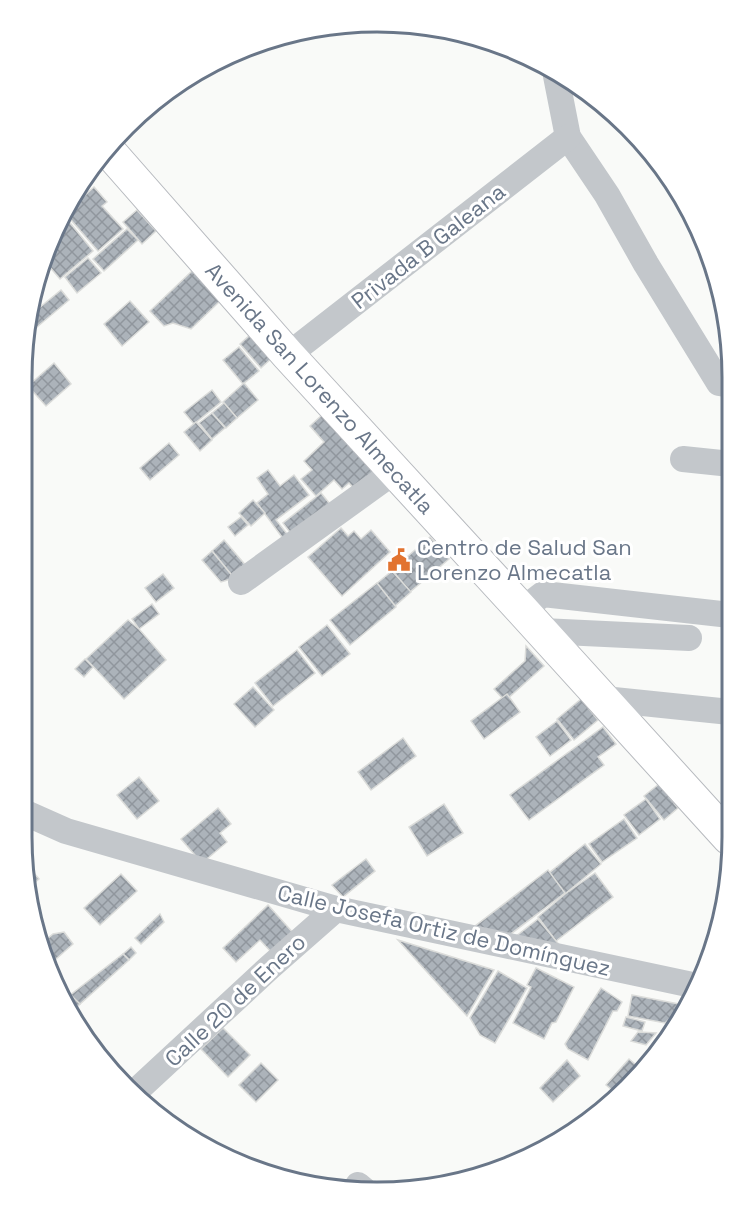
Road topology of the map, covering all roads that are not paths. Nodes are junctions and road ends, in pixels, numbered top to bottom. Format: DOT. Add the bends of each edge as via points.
graph roads {
  1 [pos="557,83"];
  2 [pos="568,137"];
  3 [pos="112,155"];
  4 [pos="288,355"];
  5 [pos="722,384"];
  6 [pos="683,459"];
  7 [pos="722,463"];
  8 [pos="395,471"];
  9 [pos="242,582"];
  10 [pos="722,614"];
  11 [pos="532,620"];
  12 [pos="689,638"];
  13 [pos="604,699"];
  14 [pos="722,711"];
  15 [pos="32,816"];
  16 [pos="722,830"];
  17 [pos="336,909"];
  18 [pos="688,984"];
  19 [pos="140,1087"];
  1 -- 2 [label="street"];
  2 -- 4 [label="street, Privada B Galeana"];
  2 -- 5 [label="street"];
  3 -- 4 [label="main road, Avenida San Lorenzo Almecatla"];
  4 -- 8 [label="main road, Avenida San Lorenzo Almecatla"];
  6 -- 7 [label="street"];
  8 -- 9 [label="street"];
  8 -- 11 [label="main road, Avenida San Lorenzo Almecatla"];
  10 -- 11 [label="street" via="543,594"];
  11 -- 12 [label="street"];
  11 -- 13 [label="main road, Avenida San Lorenzo Almecatla"];
  13 -- 14 [label="street"];
  13 -- 16 [label="main road, Avenida San Lorenzo Almecatla"];
  15 -- 17 [label="street, Calle Josefa Ortiz de Domínguez" via="66,831"];
  17 -- 18 [label="street, Calle Josefa Ortiz de Domínguez"];
  17 -- 19 [label="street, Calle 20 de Enero"];
}
